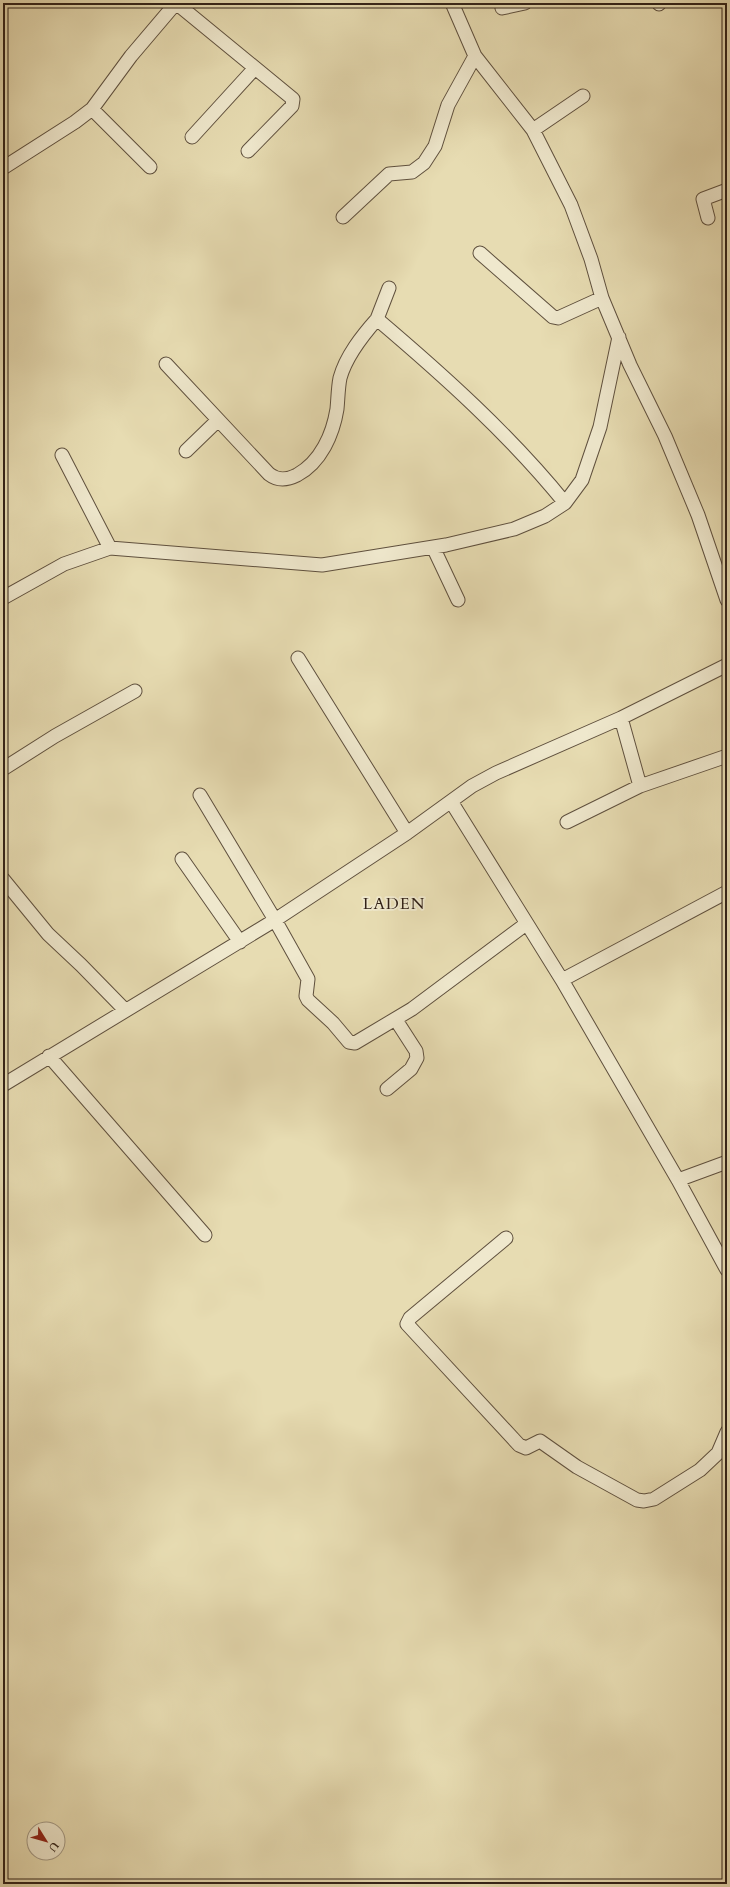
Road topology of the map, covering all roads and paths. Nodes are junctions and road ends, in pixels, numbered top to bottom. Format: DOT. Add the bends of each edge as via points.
graph roads {
  1 [pos="176,3"];
  2 [pos="452,3"];
  3 [pos="524,3"];
  4 [pos="502,8"];
  5 [pos="475,56"];
  6 [pos="255,68"];
  7 [pos="582,96"];
  8 [pos="92,109"];
  9 [pos="533,130"];
  10 [pos="192,137"];
  11 [pos="248,151"];
  12 [pos="150,167"];
  13 [pos="3,168"];
  14 [pos="727,190"];
  15 [pos="343,217"];
  16 [pos="708,218"];
  17 [pos="480,253"];
  18 [pos="389,288"];
  19 [pos="602,298"];
  20 [pos="377,319"];
  21 [pos="619,337"];
  22 [pos="166,364"];
  23 [pos="218,420"];
  24 [pos="186,451"];
  25 [pos="62,455"];
  26 [pos="565,503"];
  27 [pos="433,547"];
  28 [pos="110,548"];
  29 [pos="3,598"];
  30 [pos="458,600"];
  31 [pos="727,600"];
  32 [pos="298,658"];
  33 [pos="727,665"];
  34 [pos="135,691"];
  35 [pos="621,718"];
  36 [pos="727,756"];
  37 [pos="3,769"];
  38 [pos="640,786"];
  39 [pos="200,795"];
  40 [pos="452,802"];
  41 [pos="567,822"];
  42 [pos="407,833"];
  43 [pos="182,858"];
  44 [pos="3,879"];
  45 [pos="727,892"];
  46 [pos="275,920"];
  47 [pos="526,924"];
  48 [pos="240,942"];
  49 [pos="562,980"];
  50 [pos="125,1010"];
  51 [pos="396,1020"];
  52 [pos="49,1056"];
  53 [pos="3,1085"];
  54 [pos="387,1089"];
  55 [pos="727,1162"];
  56 [pos="678,1180"];
  57 [pos="205,1235"];
  58 [pos="506,1238"];
  59 [pos="727,1270"];
  60 [pos="727,1432"];
  1 -- 6 [label="street"];
  1 -- 8 [label="street" via="131,56"];
  2 -- 5 [label="street"];
  3 -- 4 [label="street"];
  5 -- 9 [label="street"];
  5 -- 15 [label="street" via="448,105 435,146 424,163 412,172 388,174"];
  6 -- 10 [label="street"];
  6 -- 11 [label="street" via="291,95 293,102"];
  7 -- 9 [label="street"];
  8 -- 12 [label="street"];
  8 -- 13 [label="street"];
  9 -- 19 [label="street" via="571,204 591,258"];
  14 -- 16 [label="street" via="703,199"];
  17 -- 19 [label="street" via="553,317 558,318"];
  18 -- 20 [label="street"];
  19 -- 21 [label="street"];
  20 -- 23 [label="street" via="349,356 340,379 329,438 322,451 302,472 290,479 276,478"];
  20 -- 26 [label="street" via="490,422 542,474"];
  21 -- 26 [label="street" via="600,427 591,455 582,480"];
  21 -- 31 [label="street" via="698,515"];
  22 -- 23 [label="street"];
  23 -- 24 [label="street"];
  25 -- 28 [label="street"];
  26 -- 27 [label="street" via="545,516 514,529"];
  27 -- 28 [label="street" via="322,565"];
  27 -- 30 [label="street"];
  28 -- 29 [label="street" via="64,564"];
  32 -- 42 [label="street"];
  33 -- 35 [label="street"];
  34 -- 37 [label="street"];
  35 -- 38 [label="street"];
  35 -- 40 [label="street" via="496,773 472,786"];
  36 -- 38 [label="street"];
  38 -- 41 [label="street"];
  39 -- 46 [label="street"];
  40 -- 42 [label="street"];
  40 -- 47 [label="street"];
  42 -- 46 [label="street"];
  43 -- 48 [label="street"];
  44 -- 50 [label="street" via="48,934"];
  45 -- 49 [label="street"];
  46 -- 48 [label="street"];
  46 -- 51 [label="street" via="308,979 308,1000 333,1023 347,1041 355,1043"];
  47 -- 49 [label="street"];
  47 -- 51 [label="street"];
  48 -- 50 [label="street"];
  49 -- 56 [label="street"];
  50 -- 52 [label="street"];
  51 -- 54 [label="street" via="416,1051 417,1058 411,1069"];
  52 -- 53 [label="street"];
  52 -- 57 [label="street"];
  55 -- 56 [label="street"];
  56 -- 59 [label="street"];
  58 -- 60 [label="street" via="410,1318 407,1324 519,1445 526,1448 540,1441 577,1467 637,1500 644,1501 654,1499 700,1470 718,1453"];
}
